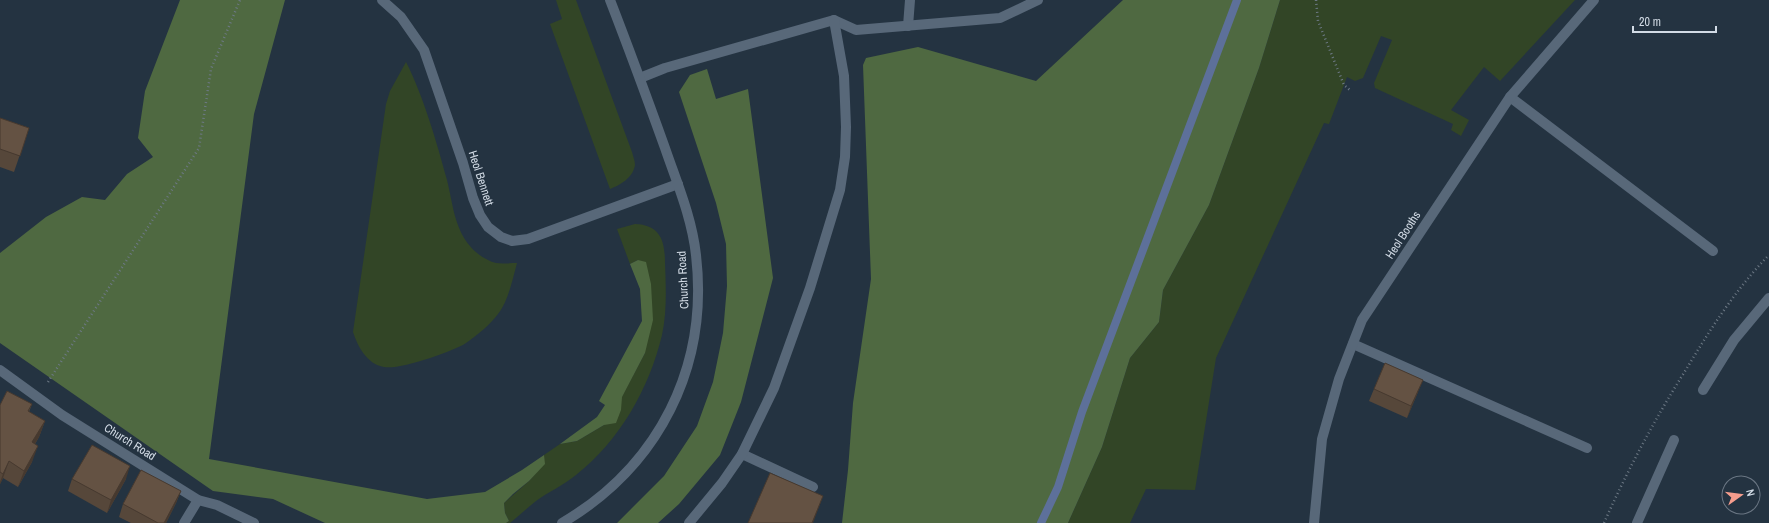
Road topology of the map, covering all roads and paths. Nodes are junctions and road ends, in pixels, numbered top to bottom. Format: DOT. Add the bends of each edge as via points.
graph roads {
  1 [pos="240,0"];
  2 [pos="382,0"];
  3 [pos="610,0"];
  4 [pos="910,0"];
  5 [pos="1038,0"];
  6 [pos="1316,0"];
  7 [pos="1594,0"];
  8 [pos="834,20"];
  9 [pos="908,26"];
  10 [pos="640,78"];
  11 [pos="1351,91"];
  12 [pos="1510,97"];
  13 [pos="678,184"];
  14 [pos="1713,251"];
  15 [pos="1769,255"];
  16 [pos="1769,298"];
  17 [pos="1353,344"];
  18 [pos="0,370"];
  19 [pos="1703,390"];
  20 [pos="38,397"];
  21 [pos="1674,440"];
  22 [pos="1587,448"];
  23 [pos="742,454"];
  24 [pos="813,487"];
  25 [pos="198,500"];
  26 [pos="184,523"];
  27 [pos="254,523"];
  28 [pos="562,523"];
  29 [pos="689,523"];
  30 [pos="1314,523"];
  31 [pos="1604,523"];
  32 [pos="1637,523"];
  1 -- 20 [label="path" via="211,69 199,148"];
  2 -- 13 [label="street, Heol Bennett" via="401,17 424,50 480,215 488,227 501,237 512,241 528,239"];
  3 -- 10 [label="street, Church Road"];
  4 -- 9 [label="street"];
  5 -- 9 [label="street" via="1000,18"];
  6 -- 11 [label="path" via="1318,21 1344,85"];
  7 -- 12 [label="street, Heol Booths"];
  8 -- 9 [label="street" via="856,30"];
  8 -- 10 [label="street" via="672,66"];
  8 -- 23 [label="street" via="844,76 846,127 840,190 810,288 774,388"];
  10 -- 13 [label="street, Church Road"];
  12 -- 14 [label="street"];
  12 -- 17 [label="street, Heol Booths" via="1362,320"];
  13 -- 28 [label="street, Church Road" via="696,254 698,286 698,308 689,363 680,389 653,440 616,484 596,501"];
  15 -- 31 [label="path" via="1751,274 1712,326 1659,413"];
  16 -- 19 [label="street" via="1734,340"];
  17 -- 22 [label="street"];
  17 -- 30 [label="street, Heol Booths" via="1339,379 1322,439"];
  18 -- 20 [label="street, Church Road"];
  20 -- 25 [label="street, Church Road" via="62,415"];
  21 -- 32 [label="street"];
  23 -- 24 [label="street"];
  23 -- 29 [label="street"];
  25 -- 26 [label="street"];
  25 -- 27 [label="street, Church Road" via="216,505"];
}
